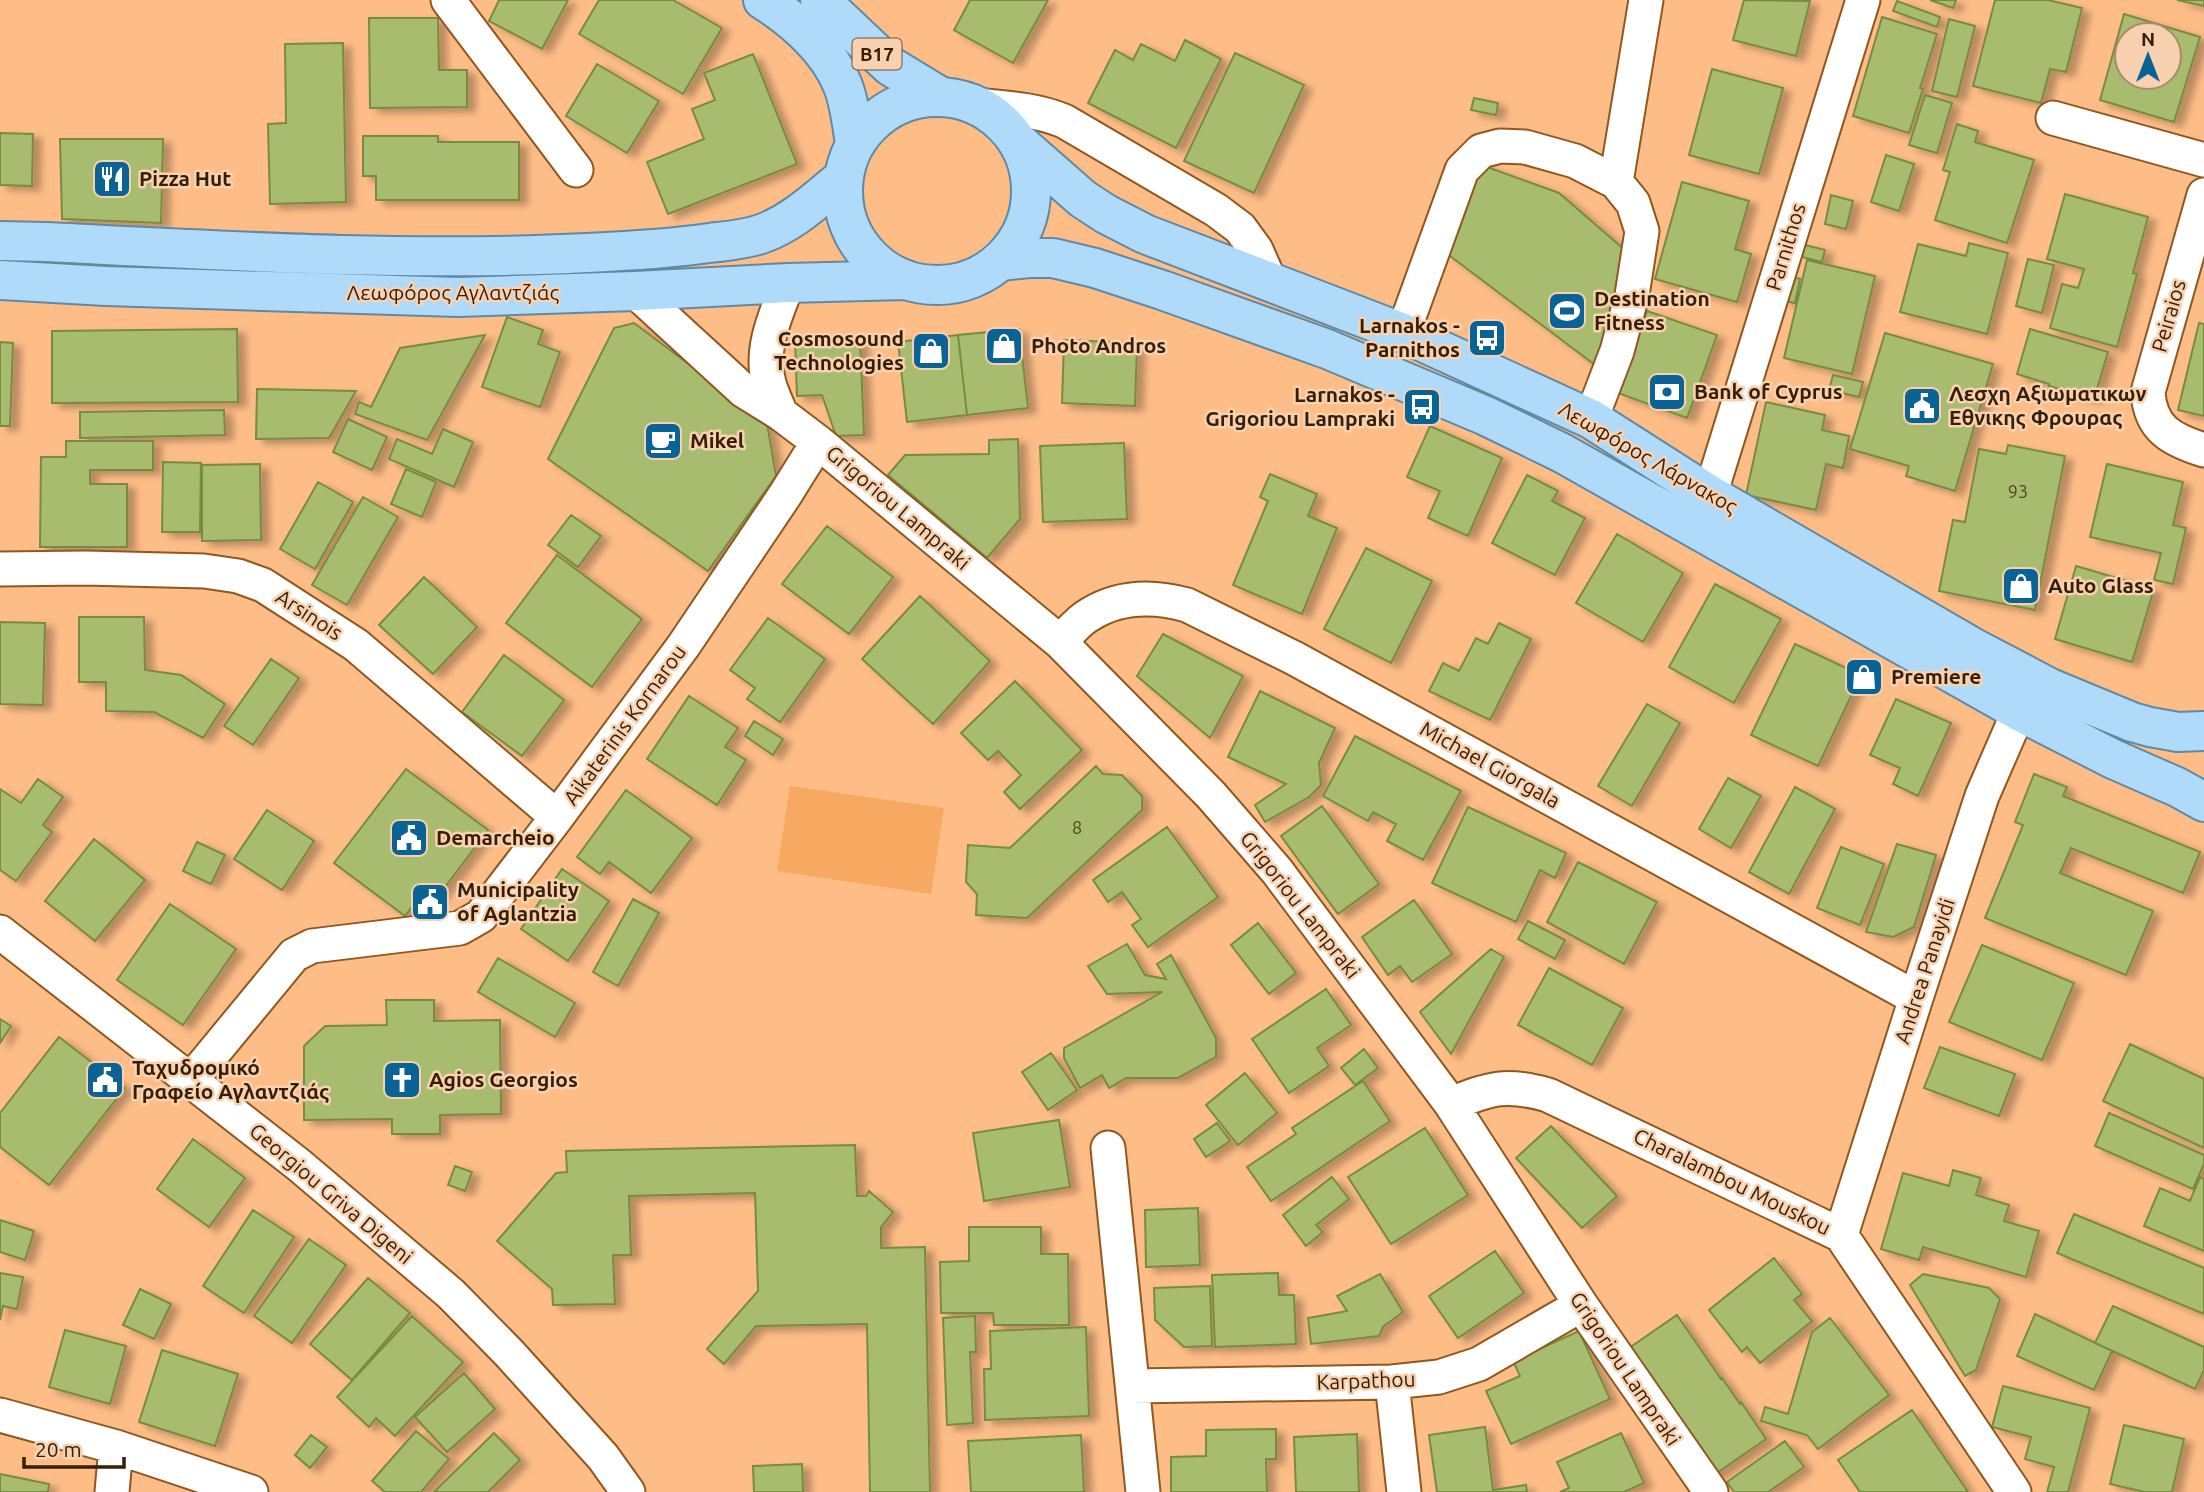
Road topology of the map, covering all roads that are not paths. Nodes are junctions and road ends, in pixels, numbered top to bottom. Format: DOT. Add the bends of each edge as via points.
graph roads {
  1 [pos="448,0"];
  2 [pos="762,0"];
  3 [pos="820,0"];
  4 [pos="1646,0"];
  5 [pos="1863,0"];
  6 [pos="958,101"];
  7 [pos="2053,118"];
  8 [pos="1018,142"];
  9 [pos="2204,160"];
  10 [pos="849,161"];
  11 [pos="576,170"];
  12 [pos="1616,182"];
  13 [pos="2204,195"];
  14 [pos="0,241"];
  15 [pos="1000,261"];
  16 [pos="0,280"];
  17 [pos="906,280"];
  18 [pos="788,283"];
  19 [pos="1271,284"];
  20 [pos="635,291"];
  21 [pos="1402,333"];
  22 [pos="781,414"];
  23 [pos="1591,419"];
  24 [pos="818,442"];
  25 [pos="2204,450"];
  26 [pos="1710,495"];
  27 [pos="0,569"];
  28 [pos="1060,642"];
  29 [pos="2019,711"];
  30 [pos="2204,730"];
  31 [pos="2204,802"];
  32 [pos="557,817"];
  33 [pos="0,932"];
  34 [pos="1916,998"];
  35 [pos="191,1080"];
  36 [pos="1451,1104"];
  37 [pos="1108,1148"];
  38 [pos="1841,1235"];
  39 [pos="1581,1305"];
  40 [pos="1392,1382"];
  41 [pos="1133,1386"];
  42 [pos="0,1415"];
  43 [pos="117,1447"];
  44 [pos="112,1492"];
  45 [pos="251,1492"];
  46 [pos="628,1492"];
  47 [pos="1143,1492"];
  48 [pos="1404,1492"];
  49 [pos="1710,1492"];
  50 [pos="2014,1492"];
  1 -- 11 [label="street"];
  2 -- 10 [label="main road, Λεωφόρος Λάρνακος / B17" via="794,23 834,67 848,101"];
  3 -- 6 [label="main road, Λεωφόρος Λάρνακος / B17" via="890,66"];
  4 -- 12 [label="street"];
  5 -- 26 [label="street, Parnithos"];
  6 -- 8 [label="main road, Λεωφόρος Λάρνακος / B17" via="1000,121"];
  6 -- 10 [label="main road" via="908,102 892,108 878,118"];
  6 -- 19 [label="street" via="1045,113 1216,209 1250,239"];
  7 -- 9 [label="street"];
  8 -- 15 [label="main road, Λεωφόρος Λάρνακος / B17" via="1029,167 1032,195 1021,234"];
  8 -- 19 [label="main road, Λεωφόρος Λάρνακος" via="1061,182 1106,214"];
  10 -- 14 [label="main road, Λεωφόρος Αγλαντζιάς" via="798,215 769,231 666,249 383,257"];
  10 -- 17 [label="main road, Λεωφόρος Λάρνακος / B17" via="842,196 858,243 878,265"];
  12 -- 21 [label="street" via="1575,161 1525,146 1480,152 1462,170"];
  12 -- 23 [label="street" via="1633,203 1642,231 1617,351"];
  13 -- 25 [label="street, Peiraios" via="2148,392 2151,412 2163,432"];
  15 -- 17 [label="main road, Λεωφόρος Λάρνακος / B17" via="963,282 943,285"];
  15 -- 29 [label="main road, Λεωφόρος Λάρνακος" via="1053,258 1095,268 1327,349 1486,416 1562,453"];
  16 -- 20 [label="main road, Λεωφόρος Αγλαντζιάς" via="458,297"];
  17 -- 18 [label="main road, Λεωφόρος Αγλαντζιάς"];
  18 -- 20 [label="main road, Λεωφόρος Αγλαντζιάς"];
  18 -- 22 [label="street" via="766,359 768,382"];
  19 -- 21 [label="main road, Λεωφόρος Λάρνακος"];
  20 -- 22 [label="street, Grigoriou Lampraki" via="744,391"];
  21 -- 23 [label="main road, Λεωφόρος Λάρνακος"];
  22 -- 24 [label="street, Grigoriou Lampraki"];
  23 -- 26 [label="main road, Λεωφόρος Λάρνακος"];
  24 -- 28 [label="street, Grigoriou Lampraki"];
  24 -- 32 [label="street, Aikaterinis Kornarou" via="684,645"];
  26 -- 30 [label="main road, Λεωφόρος Λάρνακος" via="2050,688 2150,727"];
  27 -- 32 [label="street, Arsinois" via="204,571 263,585 356,645"];
  28 -- 34 [label="street, Michael Giorgala" via="1088,615 1116,602 1143,598 1187,605 1294,658"];
  28 -- 36 [label="street, Grigoriou Lampraki" via="1211,795 1277,872"];
  29 -- 31 [label="main road, Λεωφόρος Λάρνακος"];
  29 -- 34 [label="street, Andrea Panayidi" via="1982,796"];
  32 -- 35 [label="street, Aikaterinis Kornarou" via="481,916 460,928 312,946 294,955"];
  33 -- 35 [label="street, Georgiou Griva Digeni"];
  34 -- 38 [label="street, Andrea Panayidi"];
  35 -- 46 [label="street, Georgiou Griva Digeni" via="451,1294 603,1457"];
  36 -- 38 [label="street, Charalambou Mouskou" via="1504,1087 1548,1095"];
  36 -- 39 [label="street, Grigoriou Lampraki"];
  37 -- 41 [label="street"];
  38 -- 50 [label="street, Charalambou Mouskou"];
  39 -- 40 [label="street, Karpathou" via="1471,1367 1439,1377"];
  39 -- 49 [label="street, Grigoriou Lampraki"];
  40 -- 41 [label="street, Karpathou"];
  40 -- 48 [label="street"];
  41 -- 47 [label="street"];
  42 -- 43 [label="street"];
  43 -- 44 [label="street"];
  43 -- 45 [label="street"];
}
